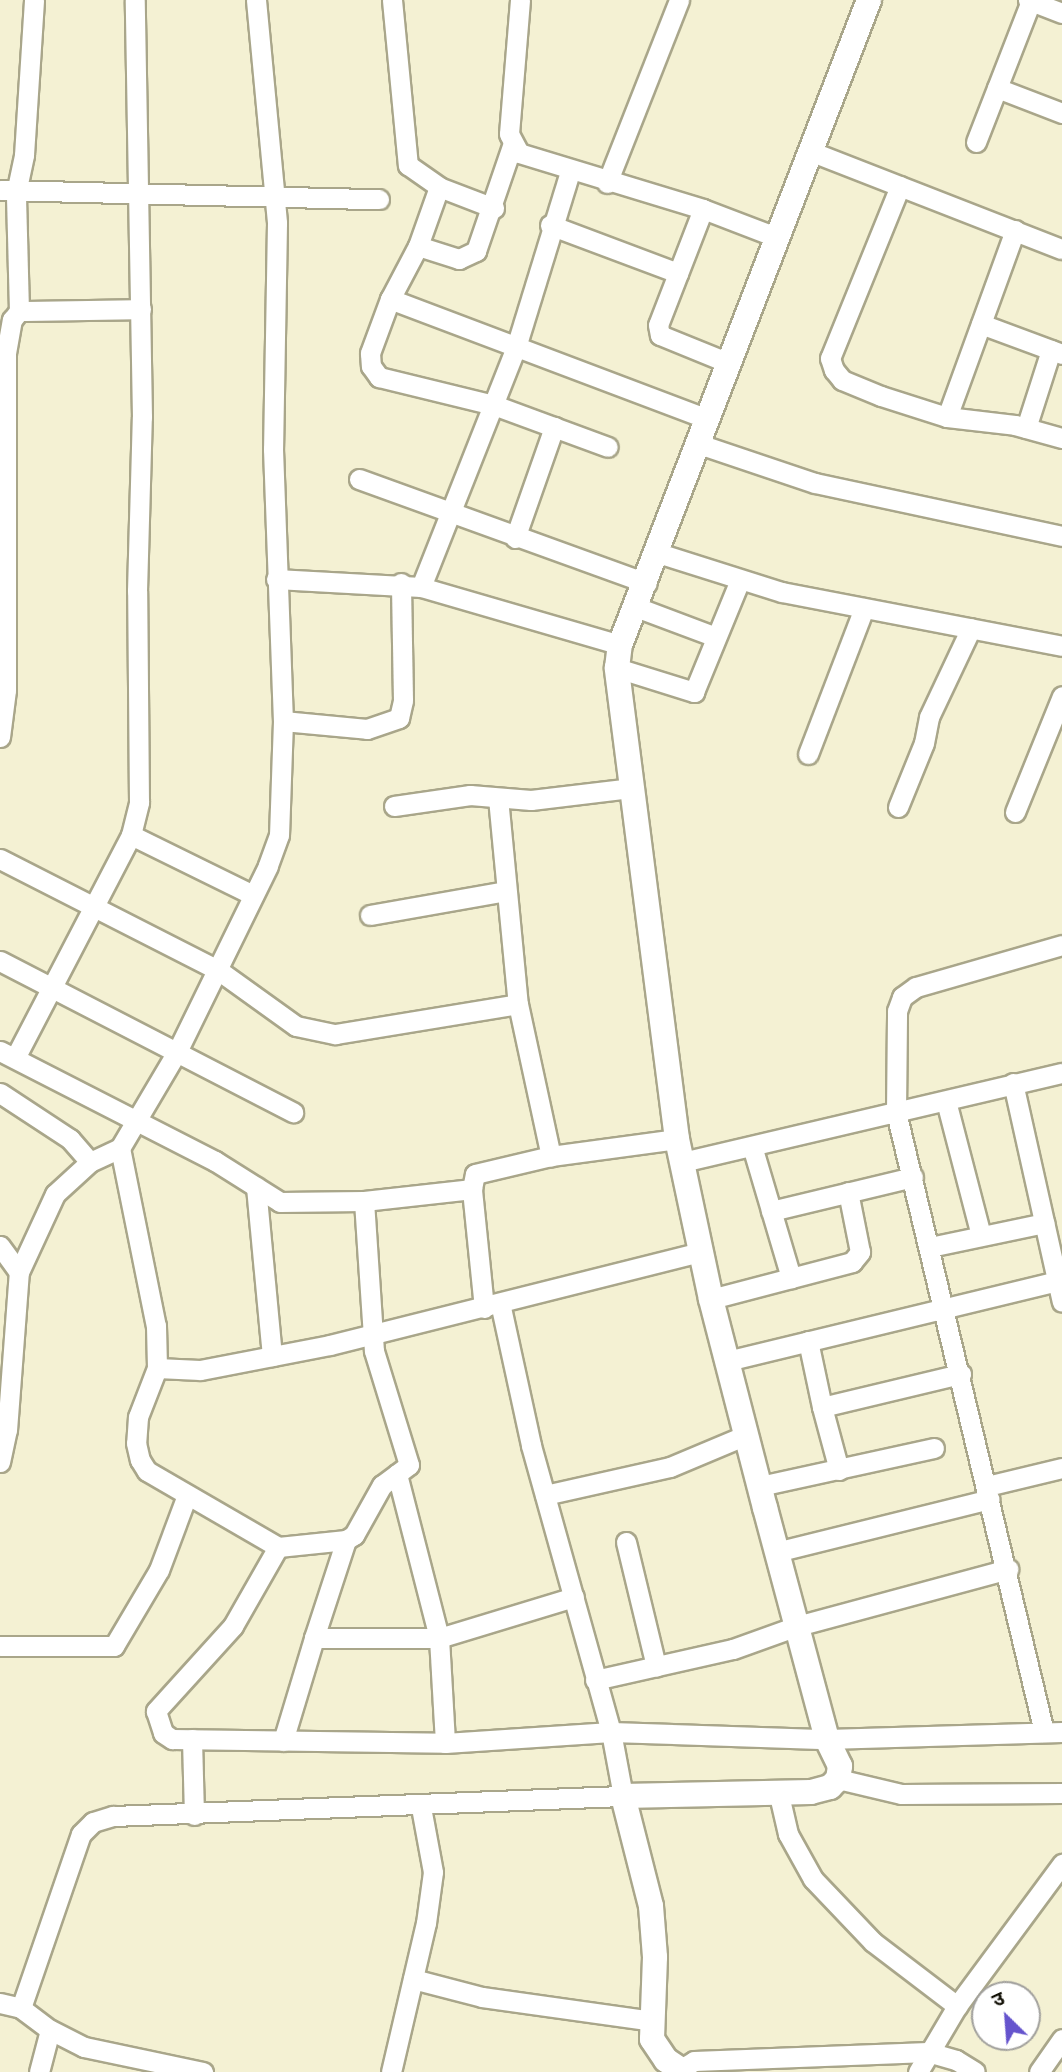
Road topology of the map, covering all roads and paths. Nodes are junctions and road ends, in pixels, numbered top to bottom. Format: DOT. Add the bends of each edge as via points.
graph roads {
  1 [pos="34,0"];
  2 [pos="135,0"];
  3 [pos="256,0"];
  4 [pos="392,0"];
  5 [pos="520,0"];
  6 [pos="679,0"];
  7 [pos="869,0"];
  8 [pos="1029,1"];
  9 [pos="1062,13"];
  10 [pos="997,88"];
  11 [pos="1062,113"];
  12 [pos="976,142"];
  13 [pos="512,146"];
  14 [pos="810,151"];
  15 [pos="570,172"];
  16 [pos="607,183"];
  17 [pos="900,186"];
  18 [pos="439,187"];
  19 [pos="8,191"];
  20 [pos="139,192"];
  21 [pos="276,194"];
  22 [pos="379,200"];
  23 [pos="494,208"];
  24 [pos="702,209"];
  25 [pos="550,225"];
  26 [pos="1015,230"];
  27 [pos="776,237"];
  28 [pos="418,246"];
  29 [pos="1062,249"];
  30 [pos="678,273"];
  31 [pos="390,299"];
  32 [pos="141,309"];
  33 [pos="19,311"];
  34 [pos="981,324"];
  35 [pos="517,344"];
  36 [pos="1057,352"];
  37 [pos="729,363"];
  38 [pos="494,405"];
  39 [pos="947,417"];
  40 [pos="708,419"];
  41 [pos="554,427"];
  42 [pos="1026,428"];
  43 [pos="1062,438"];
  44 [pos="699,444"];
  45 [pos="3,446"];
  46 [pos="608,447"];
  47 [pos="359,479"];
  48 [pos="452,515"];
  49 [pos="1062,536"];
  50 [pos="515,538"];
  51 [pos="658,553"];
  52 [pos="276,579"];
  53 [pos="740,580"];
  54 [pos="401,583"];
  55 [pos="647,583"];
  56 [pos="421,587"];
  57 [pos="636,607"];
  58 [pos="864,608"];
  59 [pos="971,628"];
  60 [pos="716,637"];
  61 [pos="1062,646"];
  62 [pos="619,657"];
  63 [pos="1062,696"];
  64 [pos="282,722"];
  65 [pos="0,737"];
  66 [pos="808,754"];
  67 [pos="632,788"];
  68 [pos="499,798"];
  69 [pos="394,806"];
  70 [pos="898,807"];
  71 [pos="1015,812"];
  72 [pos="131,835"];
  73 [pos="0,859"];
  74 [pos="506,891"];
  75 [pos="253,895"];
  76 [pos="92,904"];
  77 [pos="370,915"];
  78 [pos="1062,945"];
  79 [pos="0,961"];
  80 [pos="218,970"];
  81 [pos="49,985"];
  82 [pos="518,1004"];
  83 [pos="178,1051"];
  84 [pos="8,1054"];
  85 [pos="1062,1073"];
  86 [pos="1013,1083"];
  87 [pos="0,1093"];
  88 [pos="946,1101"];
  89 [pos="293,1112"];
  90 [pos="897,1112"];
  91 [pos="138,1122"];
  92 [pos="752,1146"];
  93 [pos="120,1148"];
  94 [pos="679,1151"];
  95 [pos="551,1156"];
  96 [pos="90,1162"];
  97 [pos="913,1177"];
  98 [pos="256,1187"];
  99 [pos="472,1189"];
  100 [pos="848,1192"];
  101 [pos="364,1201"];
  102 [pos="771,1210"];
  103 [pos="1045,1223"];
  104 [pos="981,1235"];
  105 [pos="0,1246"];
  106 [pos="930,1247"];
  107 [pos="701,1252"];
  108 [pos="1058,1271"];
  109 [pos="19,1272"];
  110 [pos="791,1278"];
  111 [pos="710,1299"];
  112 [pos="1062,1302"];
  113 [pos="492,1305"];
  114 [pos="945,1308"];
  115 [pos="373,1334"];
  116 [pos="808,1341"];
  117 [pos="272,1356"];
  118 [pos="727,1361"];
  119 [pos="157,1368"];
  120 [pos="961,1374"];
  121 [pos="822,1407"];
  122 [pos="746,1435"];
  123 [pos="934,1448"];
  124 [pos="0,1462"];
  125 [pos="1062,1468"];
  126 [pos="839,1470"];
  127 [pos="397,1474"];
  128 [pos="760,1486"];
  129 [pos="989,1492"];
  130 [pos="545,1495"];
  131 [pos="187,1496"];
  132 [pos="346,1540"];
  133 [pos="626,1542"];
  134 [pos="278,1547"];
  135 [pos="776,1552"];
  136 [pos="1008,1569"];
  137 [pos="574,1597"];
  138 [pos="797,1626"];
  139 [pos="314,1638"];
  140 [pos="439,1638"];
  141 [pos="0,1646"];
  142 [pos="656,1666"];
  143 [pos="595,1680"];
  144 [pos="611,1732"];
  145 [pos="1053,1732"];
  146 [pos="192,1739"];
  147 [pos="827,1739"];
  148 [pos="283,1741"];
  149 [pos="445,1743"];
  150 [pos="838,1779"];
  151 [pos="1062,1793"];
  152 [pos="779,1795"];
  153 [pos="623,1796"];
  154 [pos="421,1807"];
  155 [pos="194,1815"];
  156 [pos="1062,1864"];
  157 [pos="413,1979"];
  158 [pos="0,2003"];
  159 [pos="957,2006"];
  160 [pos="21,2008"];
  161 [pos="652,2021"];
  162 [pos="50,2030"];
  163 [pos="1062,2039"];
  164 [pos="928,2052"];
  165 [pos="680,2071"];
  166 [pos="39,2072"];
  167 [pos="203,2072"];
  168 [pos="391,2072"];
  169 [pos="918,2072"];
  170 [pos="975,2072"];
  171 [pos="1039,2072"];
  1 -- 19 [label="street" via="24,155"];
  2 -- 20 [label="street"];
  3 -- 21 [label="street"];
  4 -- 18 [label="street" via="404,154 415,173"];
  5 -- 13 [label="street" via="509,134"];
  6 -- 16 [label="street"];
  7 -- 14 [label="street"];
  8 -- 9 [label="street"];
  8 -- 10 [label="street"];
  10 -- 11 [label="street"];
  10 -- 12 [label="street"];
  13 -- 15 [label="street" via="519,153"];
  13 -- 23 [label="street"];
  14 -- 17 [label="street"];
  14 -- 27 [label="street"];
  15 -- 16 [label="street"];
  15 -- 25 [label="street"];
  16 -- 24 [label="street"];
  17 -- 26 [label="street"];
  17 -- 39 [label="street" via="830,359 842,380"];
  18 -- 23 [label="street"];
  18 -- 28 [label="street"];
  19 -- 20 [label="street"];
  19 -- 33 [label="street"];
  20 -- 21 [label="street"];
  20 -- 32 [label="street"];
  21 -- 22 [label="street"];
  21 -- 52 [label="street"];
  23 -- 28 [label="street" via="477,251 468,258"];
  24 -- 27 [label="street"];
  24 -- 30 [label="street"];
  25 -- 30 [label="street"];
  25 -- 35 [label="street"];
  26 -- 29 [label="street"];
  26 -- 34 [label="street"];
  27 -- 37 [label="street"];
  28 -- 31 [label="street"];
  30 -- 37 [label="street" via="658,325 660,335"];
  31 -- 35 [label="street"];
  31 -- 38 [label="street" via="370,353 379,377"];
  32 -- 33 [label="street"];
  32 -- 72 [label="street" via="137,591 141,751 139,803"];
  33 -- 45 [label="street" via="12,320 6,353"];
  34 -- 36 [label="street"];
  34 -- 39 [label="street"];
  35 -- 38 [label="street"];
  35 -- 40 [label="street"];
  36 -- 42 [label="street"];
  37 -- 40 [label="street"];
  38 -- 41 [label="street"];
  38 -- 48 [label="street"];
  39 -- 42 [label="street"];
  40 -- 44 [label="street"];
  41 -- 46 [label="street"];
  41 -- 50 [label="street"];
  42 -- 43 [label="street"];
  44 -- 49 [label="street" via="816,484"];
  44 -- 51 [label="street"];
  45 -- 65 [label="street" via="6,690"];
  47 -- 48 [label="street"];
  48 -- 50 [label="street"];
  48 -- 56 [label="street"];
  50 -- 55 [label="street"];
  51 -- 53 [label="street"];
  51 -- 55 [label="street"];
  52 -- 54 [label="street"];
  52 -- 64 [label="street"];
  53 -- 58 [label="street"];
  53 -- 60 [label="street"];
  54 -- 56 [label="street"];
  54 -- 64 [label="street" via="400,718 367,729"];
  55 -- 57 [label="street"];
  56 -- 62 [label="street"];
  57 -- 60 [label="street"];
  57 -- 62 [label="street"];
  58 -- 59 [label="street"];
  58 -- 66 [label="street"];
  59 -- 61 [label="street"];
  59 -- 70 [label="street" via="929,717 925,743"];
  60 -- 62 [label="street" via="694,692"];
  62 -- 67 [label="street"];
  63 -- 71 [label="street"];
  64 -- 75 [label="street" via="279,835"];
  67 -- 68 [label="street" via="531,800"];
  67 -- 94 [label="street"];
  68 -- 69 [label="street" via="471,795"];
  68 -- 74 [label="street"];
  72 -- 75 [label="street"];
  72 -- 76 [label="street"];
  73 -- 76 [label="street"];
  74 -- 77 [label="street"];
  74 -- 82 [label="street"];
  75 -- 80 [label="street"];
  76 -- 80 [label="street"];
  76 -- 81 [label="street"];
  78 -- 90 [label="street" via="916,987 902,996 897,1011"];
  79 -- 81 [label="street"];
  80 -- 82 [label="street" via="296,1026 324,1034"];
  80 -- 83 [label="street"];
  81 -- 83 [label="street"];
  81 -- 84 [label="street"];
  82 -- 95 [label="street"];
  83 -- 89 [label="street"];
  83 -- 91 [label="street"];
  84 -- 91 [label="street"];
  85 -- 86 [label="street"];
  86 -- 88 [label="street"];
  86 -- 103 [label="street"];
  87 -- 96 [label="street" via="70,1139"];
  88 -- 90 [label="street"];
  88 -- 104 [label="street"];
  90 -- 92 [label="street"];
  90 -- 97 [label="street"];
  91 -- 93 [label="street"];
  91 -- 98 [label="street"];
  92 -- 94 [label="street"];
  92 -- 102 [label="street"];
  93 -- 96 [label="street"];
  93 -- 119 [label="street" via="151,1296"];
  94 -- 95 [label="street"];
  94 -- 107 [label="street"];
  95 -- 99 [label="street" via="483,1169 475,1174"];
  96 -- 109 [label="street" via="55,1194"];
  97 -- 100 [label="street"];
  97 -- 106 [label="street"];
  98 -- 101 [label="street" via="292,1204"];
  98 -- 117 [label="street"];
  99 -- 101 [label="street"];
  99 -- 113 [label="street"];
  100 -- 102 [label="street"];
  100 -- 110 [label="street" via="858,1257"];
  101 -- 115 [label="street"];
  102 -- 110 [label="street"];
  103 -- 104 [label="street"];
  103 -- 108 [label="street"];
  104 -- 106 [label="street"];
  105 -- 109 [label="street"];
  106 -- 114 [label="street"];
  107 -- 111 [label="street"];
  107 -- 113 [label="street"];
  108 -- 112 [label="street"];
  108 -- 114 [label="street"];
  109 -- 124 [label="street" via="7,1430"];
  110 -- 111 [label="street"];
  111 -- 118 [label="street"];
  113 -- 115 [label="street"];
  113 -- 130 [label="street"];
  114 -- 116 [label="street"];
  114 -- 120 [label="street"];
  115 -- 117 [label="street"];
  115 -- 127 [label="street" via="374,1351 409,1465"];
  116 -- 118 [label="street"];
  116 -- 121 [label="street"];
  117 -- 119 [label="street" via="200,1370"];
  118 -- 122 [label="street"];
  119 -- 131 [label="street" via="138,1417 136,1443 147,1471"];
  120 -- 121 [label="street"];
  120 -- 129 [label="street"];
  121 -- 126 [label="street"];
  122 -- 128 [label="street"];
  122 -- 130 [label="street" via="670,1467"];
  123 -- 126 [label="street"];
  125 -- 129 [label="street"];
  126 -- 128 [label="street"];
  127 -- 132 [label="street" via="382,1485 354,1535"];
  127 -- 140 [label="street"];
  128 -- 135 [label="street"];
  129 -- 135 [label="street"];
  129 -- 136 [label="street"];
  130 -- 137 [label="street"];
  131 -- 134 [label="street"];
  131 -- 141 [label="street" via="159,1570 114,1646"];
  132 -- 134 [label="street"];
  132 -- 139 [label="street"];
  133 -- 142 [label="street"];
  134 -- 146 [label="street" via="233,1626 156,1711 163,1733"];
  135 -- 138 [label="street"];
  136 -- 138 [label="street"];
  136 -- 145 [label="street"];
  137 -- 140 [label="street"];
  137 -- 143 [label="street"];
  138 -- 142 [label="street" via="733,1649"];
  138 -- 147 [label="street"];
  139 -- 140 [label="street"];
  139 -- 148 [label="street"];
  140 -- 149 [label="street"];
  142 -- 143 [label="street"];
  143 -- 144 [label="street"];
  144 -- 147 [label="street"];
  144 -- 149 [label="street"];
  144 -- 153 [label="street"];
  145 -- 147 [label="street"];
  146 -- 148 [label="street"];
  146 -- 155 [label="street"];
  147 -- 150 [label="street" via="840,1766"];
  148 -- 149 [label="street"];
  150 -- 151 [label="street" via="901,1794"];
  150 -- 152 [label="street" via="830,1787"];
  152 -- 153 [label="street"];
  152 -- 159 [label="street" via="788,1835 813,1879 873,1942"];
  153 -- 154 [label="street"];
  153 -- 161 [label="street" via="651,1906"];
  154 -- 155 [label="street"];
  154 -- 157 [label="street" via="433,1871"];
  155 -- 160 [label="street" via="113,1816 93,1822 81,1834"];
  156 -- 159 [label="street"];
  157 -- 161 [label="street" via="482,1997"];
  157 -- 168 [label="street"];
  158 -- 160 [label="street"];
  159 -- 164 [label="street"];
  160 -- 162 [label="street"];
  161 -- 165 [label="street" via="652,2039 658,2050"];
  162 -- 166 [label="street"];
  162 -- 167 [label="street" via="83,2047"];
  163 -- 171 [label="street"];
  164 -- 165 [label="street" via="694,2062"];
  164 -- 169 [label="street"];
  164 -- 170 [label="street" via="956,2060"];
}
